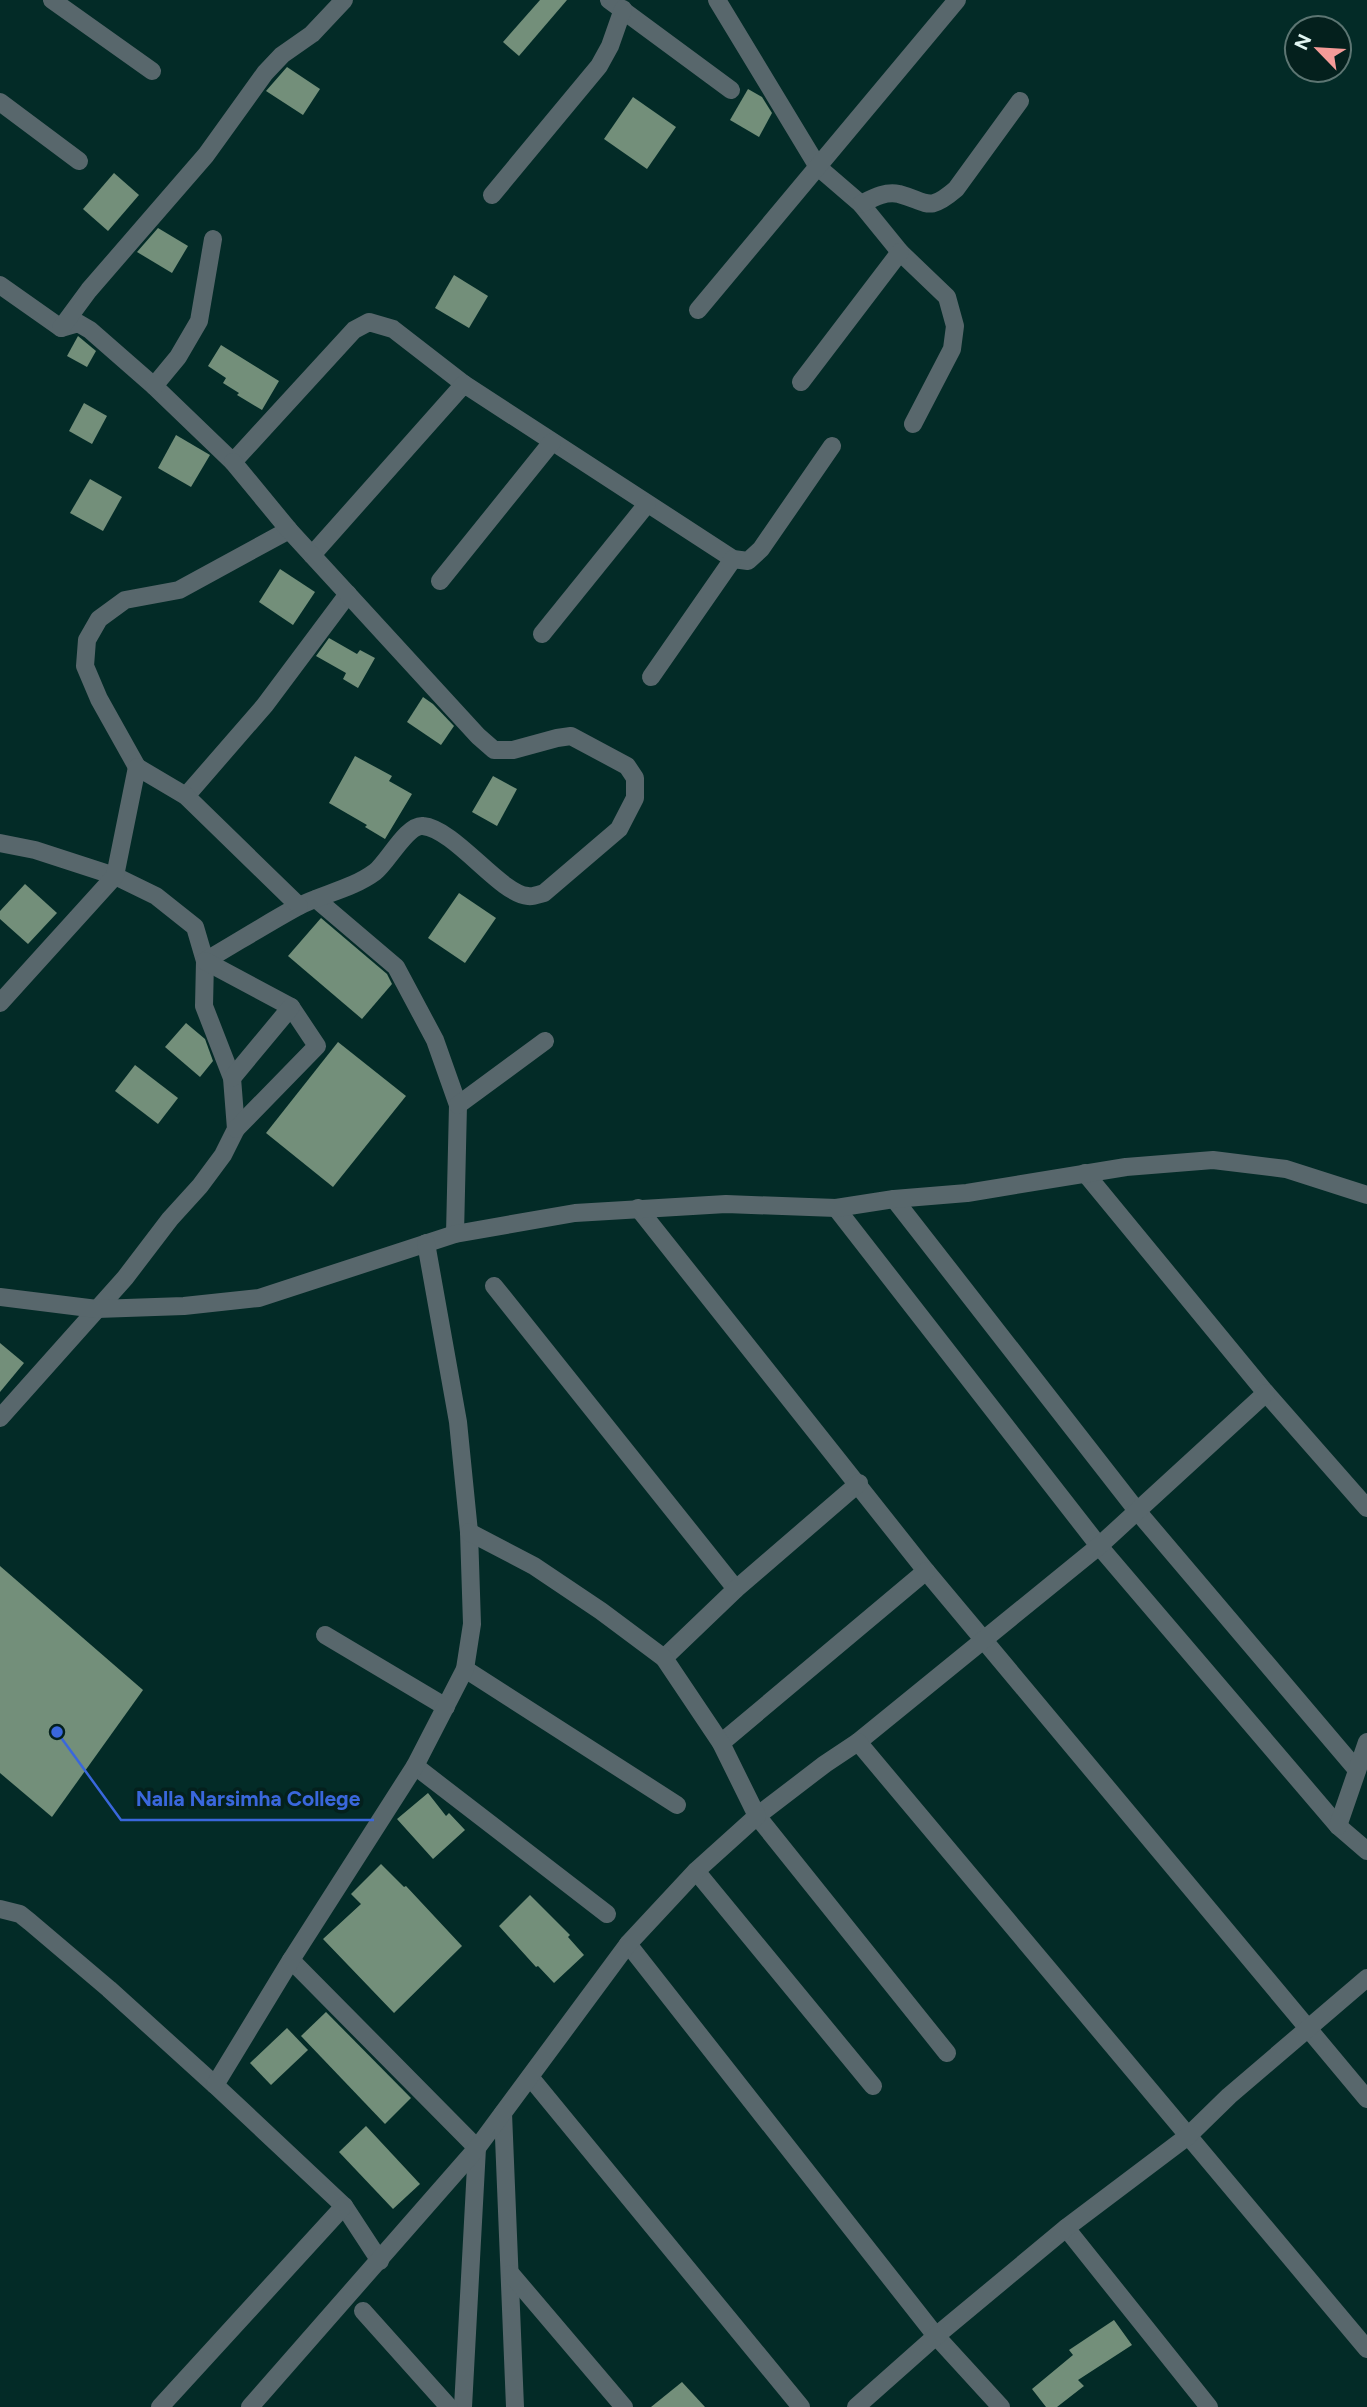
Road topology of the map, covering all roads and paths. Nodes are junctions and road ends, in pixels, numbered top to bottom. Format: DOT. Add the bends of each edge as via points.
graph roads {
  1 [pos="52,0"];
  2 [pos="344,0"];
  3 [pos="716,0"];
  4 [pos="957,0"];
  5 [pos="616,5"];
  6 [pos="152,71"];
  7 [pos="731,90"];
  8 [pos="1020,101"];
  9 [pos="0,102"];
  10 [pos="79,161"];
  11 [pos="818,167"];
  12 [pos="492,195"];
  13 [pos="861,204"];
  14 [pos="213,239"];
  15 [pos="900,252"];
  16 [pos="0,285"];
  17 [pos="698,310"];
  18 [pos="61,328"];
  19 [pos="801,382"];
  20 [pos="464,384"];
  21 [pos="154,386"];
  22 [pos="913,424"];
  23 [pos="552,442"];
  24 [pos="832,446"];
  25 [pos="233,462"];
  26 [pos="647,504"];
  27 [pos="289,530"];
  28 [pos="312,555"];
  29 [pos="733,559"];
  30 [pos="440,581"];
  31 [pos="348,594"];
  32 [pos="542,634"];
  33 [pos="651,677"];
  34 [pos="137,767"];
  35 [pos="186,796"];
  36 [pos="0,843"];
  37 [pos="115,876"];
  38 [pos="316,899"];
  39 [pos="299,906"];
  40 [pos="205,961"];
  41 [pos="0,1003"];
  42 [pos="291,1007"];
  43 [pos="545,1041"];
  44 [pos="232,1078"];
  45 [pos="458,1105"];
  46 [pos="236,1129"];
  47 [pos="1085,1173"];
  48 [pos="1367,1195"];
  49 [pos="894,1199"];
  50 [pos="638,1208"];
  51 [pos="836,1208"];
  52 [pos="456,1234"];
  53 [pos="426,1243"];
  54 [pos="494,1286"];
  55 [pos="0,1297"];
  56 [pos="97,1309"];
  57 [pos="1266,1393"];
  58 [pos="0,1418"];
  59 [pos="859,1483"];
  60 [pos="1367,1508"];
  61 [pos="1138,1512"];
  62 [pos="469,1532"];
  63 [pos="1099,1546"];
  64 [pos="926,1571"];
  65 [pos="736,1589"];
  66 [pos="326,1635"];
  67 [pos="985,1639"];
  68 [pos="664,1658"];
  69 [pos="465,1669"];
  70 [pos="446,1707"];
  71 [pos="858,1742"];
  72 [pos="1367,1742"];
  73 [pos="721,1743"];
  74 [pos="415,1766"];
  75 [pos="1357,1770"];
  76 [pos="677,1805"];
  77 [pos="757,1816"];
  78 [pos="1338,1826"];
  79 [pos="1367,1851"];
  80 [pos="696,1871"];
  81 [pos="0,1909"];
  82 [pos="607,1914"];
  83 [pos="628,1944"];
  84 [pos="290,1960"];
  85 [pos="1367,1979"];
  86 [pos="1309,2028"];
  87 [pos="947,2053"];
  88 [pos="530,2077"];
  89 [pos="215,2085"];
  90 [pos="873,2086"];
  91 [pos="1367,2099"];
  92 [pos="503,2113"];
  93 [pos="1188,2136"];
  94 [pos="477,2147"];
  95 [pos="344,2206"];
  96 [pos="1066,2228"];
  97 [pos="380,2261"];
  98 [pos="511,2274"];
  99 [pos="363,2311"];
  100 [pos="936,2336"];
  101 [pos="1367,2349"];
  102 [pos="160,2407"];
  103 [pos="250,2407"];
  104 [pos="449,2407"];
  105 [pos="463,2407"];
  106 [pos="515,2407"];
  107 [pos="624,2407"];
  108 [pos="801,2407"];
  109 [pos="856,2407"];
  110 [pos="1001,2407"];
  111 [pos="1209,2407"];
  1 -- 6 [label="street"];
  2 -- 18 [label="street" via="265,74 206,155"];
  3 -- 11 [label="street"];
  4 -- 11 [label="street"];
  5 -- 7 [label="street"];
  5 -- 12 [label="street" via="610,46 599,66"];
  8 -- 13 [label="street" via="956,189 943,200 925,205 897,194 879,195"];
  9 -- 10 [label="street"];
  11 -- 13 [label="street"];
  11 -- 17 [label="street"];
  13 -- 15 [label="street"];
  14 -- 21 [label="street" via="200,321"];
  15 -- 19 [label="street"];
  15 -- 22 [label="street" via="947,297 955,326 952,349"];
  16 -- 18 [label="street"];
  18 -- 21 [label="street" via="78,323 90,330"];
  20 -- 23 [label="street"];
  20 -- 25 [label="street" via="393,329 369,322 354,330"];
  20 -- 28 [label="street"];
  21 -- 25 [label="street"];
  23 -- 26 [label="street"];
  23 -- 30 [label="street"];
  24 -- 29 [label="street" via="761,549 748,561"];
  25 -- 27 [label="street"];
  26 -- 29 [label="street"];
  26 -- 32 [label="street"];
  27 -- 28 [label="street"];
  27 -- 34 [label="street" via="179,590 125,600 99,619 87,640 85,666"];
  28 -- 31 [label="street"];
  29 -- 33 [label="street"];
  31 -- 35 [label="street" via="265,705"];
  31 -- 38 [label="street" via="494,750 571,736 627,766 635,778 635,798 619,829 544,893 528,896 515,891 448,838 422,825 414,827 371,875"];
  34 -- 35 [label="street"];
  34 -- 37 [label="street"];
  35 -- 39 [label="street"];
  36 -- 37 [label="street"];
  37 -- 40 [label="street" via="156,896 195,927"];
  37 -- 41 [label="street"];
  38 -- 39 [label="street"];
  38 -- 45 [label="street" via="401,972 435,1040"];
  39 -- 40 [label="street"];
  40 -- 42 [label="street"];
  40 -- 44 [label="street" via="204,1006"];
  42 -- 44 [label="street"];
  42 -- 46 [label="street" via="317,1046"];
  43 -- 45 [label="street"];
  44 -- 46 [label="street"];
  45 -- 52 [label="street"];
  46 -- 56 [label="street" via="200,1186"];
  47 -- 48 [label="street" via="1213,1160 1286,1169"];
  47 -- 49 [label="street" via="967,1193"];
  47 -- 57 [label="street"];
  49 -- 51 [label="street"];
  49 -- 61 [label="street"];
  50 -- 51 [label="street" via="726,1204"];
  50 -- 52 [label="street" via="575,1213"];
  50 -- 59 [label="street"];
  51 -- 63 [label="street"];
  52 -- 53 [label="street"];
  53 -- 56 [label="street" via="259,1298"];
  53 -- 62 [label="street" via="458,1422"];
  54 -- 65 [label="street"];
  55 -- 56 [label="street"];
  56 -- 58 [label="street"];
  57 -- 60 [label="street"];
  57 -- 61 [label="street"];
  59 -- 64 [label="street"];
  59 -- 65 [label="street"];
  61 -- 63 [label="street"];
  61 -- 75 [label="street"];
  62 -- 68 [label="street" via="534,1566"];
  62 -- 69 [label="street" via="472,1623"];
  63 -- 67 [label="street"];
  63 -- 78 [label="street"];
  64 -- 67 [label="street"];
  64 -- 73 [label="street"];
  65 -- 68 [label="street"];
  66 -- 70 [label="street"];
  67 -- 71 [label="street"];
  67 -- 86 [label="street"];
  68 -- 73 [label="street"];
  69 -- 70 [label="street"];
  69 -- 76 [label="street"];
  70 -- 74 [label="street"];
  71 -- 77 [label="street"];
  71 -- 93 [label="street"];
  72 -- 75 [label="street"];
  73 -- 77 [label="street"];
  74 -- 82 [label="street"];
  74 -- 84 [label="street"];
  75 -- 78 [label="street"];
  77 -- 80 [label="street"];
  77 -- 87 [label="street"];
  78 -- 79 [label="street"];
  80 -- 83 [label="street"];
  80 -- 90 [label="street"];
  81 -- 89 [label="street" via="30,1922"];
  83 -- 88 [label="street"];
  83 -- 100 [label="street"];
  84 -- 89 [label="street"];
  84 -- 94 [label="street"];
  85 -- 86 [label="street"];
  86 -- 91 [label="street"];
  86 -- 93 [label="street"];
  88 -- 92 [label="street"];
  88 -- 108 [label="street"];
  89 -- 95 [label="street"];
  92 -- 94 [label="street"];
  92 -- 98 [label="street"];
  93 -- 96 [label="street"];
  93 -- 101 [label="street"];
  94 -- 97 [label="street"];
  94 -- 105 [label="street"];
  95 -- 97 [label="street"];
  95 -- 102 [label="street"];
  96 -- 100 [label="street"];
  96 -- 111 [label="street"];
  97 -- 103 [label="street"];
  98 -- 106 [label="street"];
  98 -- 107 [label="street"];
  99 -- 104 [label="street"];
  100 -- 109 [label="street"];
  100 -- 110 [label="street"];
}
